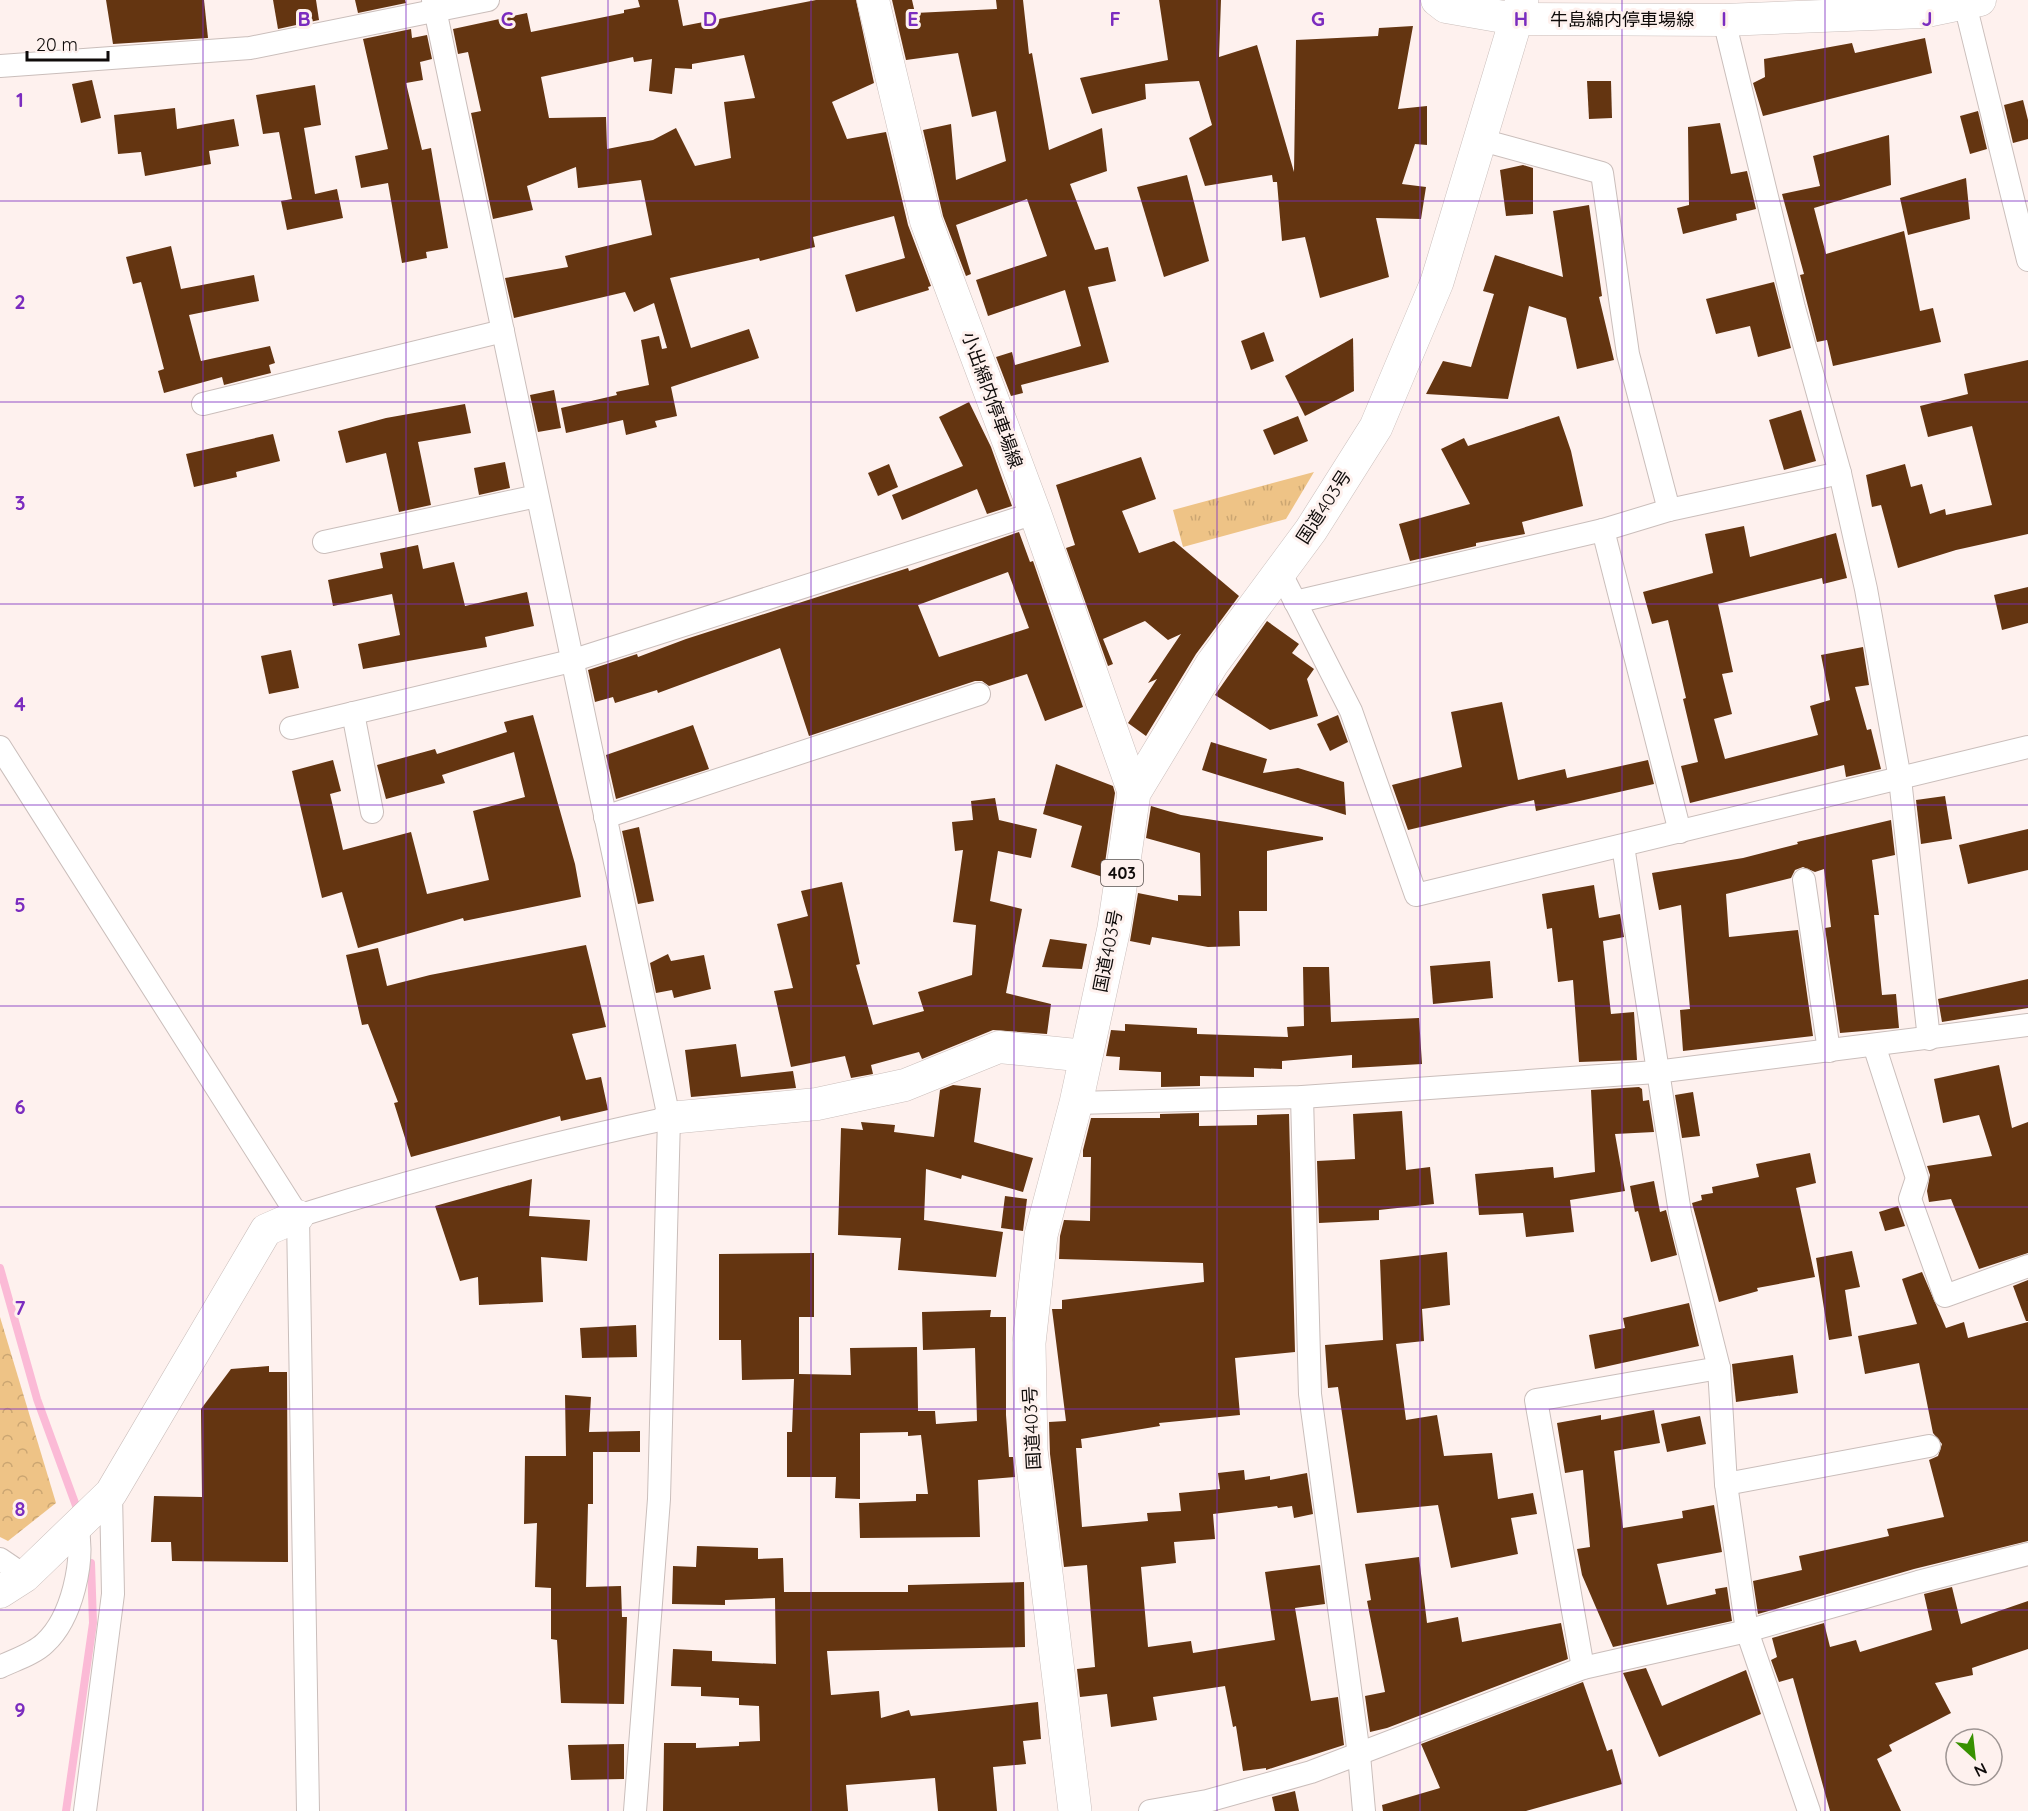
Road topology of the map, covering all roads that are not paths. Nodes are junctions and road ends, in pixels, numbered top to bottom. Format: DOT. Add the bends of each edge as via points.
graph roads {
  1 [pos="488,0"];
  2 [pos="873,0"];
  3 [pos="1437,0"];
  4 [pos="1972,2"];
  5 [pos="435,6"];
  6 [pos="1518,10"];
  7 [pos="1724,20"];
  8 [pos="0,66"];
  9 [pos="1478,139"];
  10 [pos="2028,260"];
  11 [pos="503,331"];
  12 [pos="203,404"];
  13 [pos="1840,473"];
  14 [pos="537,496"];
  15 [pos="1669,510"];
  16 [pos="1035,513"];
  17 [pos="1603,530"];
  18 [pos="324,542"];
  19 [pos="1280,572"];
  20 [pos="1295,602"];
  21 [pos="571,662"];
  22 [pos="979,694"];
  23 [pos="353,713"];
  24 [pos="291,728"];
  25 [pos="0,747"];
  26 [pos="2028,747"];
  27 [pos="1900,779"];
  28 [pos="1134,793"];
  29 [pos="372,812"];
  30 [pos="605,817"];
  31 [pos="1680,832"];
  32 [pos="1623,846"];
  33 [pos="1804,880"];
  34 [pos="2028,1025"];
  35 [pos="1929,1039"];
  36 [pos="1874,1045"];
  37 [pos="1829,1051"];
  38 [pos="1086,1056"];
  39 [pos="1656,1072"];
  40 [pos="1302,1097"];
  41 [pos="1076,1103"];
  42 [pos="669,1118"];
  43 [pos="298,1216"];
  44 [pos="2028,1266"];
  45 [pos="1719,1368"];
  46 [pos="1929,1446"];
  47 [pos="1726,1484"];
  48 [pos="111,1493"];
  49 [pos="77,1526"];
  50 [pos="2028,1554"];
  51 [pos="8,1576"];
  52 [pos="1747,1631"];
  53 [pos="0,1667"];
  54 [pos="1583,1668"];
  55 [pos="1359,1755"];
  56 [pos="85,1811"];
  57 [pos="308,1811"];
  58 [pos="635,1811"];
  59 [pos="1075,1811"];
  60 [pos="1150,1811"];
  61 [pos="1364,1811"];
  62 [pos="1809,1811"];
  1 -- 5 [label="street"];
  2 -- 16 [label="main road, 小出綿内停車場線" via="926,221"];
  3 -- 6 [label="main road, 牛島綿内停車場線" via="1446,7"];
  4 -- 7 [label="main road, 牛島綿内停車場線" via="1922,12"];
  4 -- 10 [label="street"];
  5 -- 8 [label="street" via="250,48"];
  5 -- 11 [label="street"];
  6 -- 7 [label="main road, 牛島綿内停車場線"];
  6 -- 9 [label="highway, 国道403号 / 403"];
  7 -- 13 [label="street" via="1788,286"];
  9 -- 15 [label="street" via="1602,173 1628,354"];
  9 -- 19 [label="highway, 国道403号 / 403" via="1437,282 1376,427 1311,531"];
  11 -- 12 [label="street"];
  11 -- 14 [label="street"];
  13 -- 15 [label="street"];
  13 -- 27 [label="street" via="1866,589"];
  14 -- 18 [label="street"];
  14 -- 21 [label="street"];
  15 -- 17 [label="street"];
  16 -- 21 [label="street"];
  16 -- 28 [label="main road, 小出綿内停車場線"];
  17 -- 20 [label="street"];
  17 -- 31 [label="street"];
  19 -- 20 [label="street"];
  19 -- 28 [label="highway, 国道403号 / 403" via="1212,664"];
  20 -- 32 [label="street" via="1351,711 1416,896"];
  21 -- 23 [label="street"];
  21 -- 30 [label="street"];
  22 -- 30 [label="street"];
  23 -- 24 [label="street"];
  23 -- 29 [label="street"];
  25 -- 43 [label="street"];
  26 -- 27 [label="street"];
  27 -- 31 [label="street"];
  27 -- 35 [label="street"];
  28 -- 38 [label="highway, 国道403号 / 403" via="1114,928"];
  30 -- 42 [label="street"];
  31 -- 32 [label="street"];
  32 -- 39 [label="street"];
  33 -- 37 [label="street"];
  34 -- 35 [label="street"];
  35 -- 36 [label="street"];
  36 -- 37 [label="street"];
  36 -- 44 [label="street" via="1917,1178 1910,1200 1945,1296"];
  37 -- 39 [label="street"];
  38 -- 41 [label="highway, 国道403号 / 403"];
  38 -- 42 [label="main road" via="999,1047 905,1085 817,1104"];
  39 -- 40 [label="street"];
  39 -- 45 [label="street" via="1680,1213"];
  40 -- 41 [label="street"];
  40 -- 55 [label="street" via="1310,1394"];
  41 -- 59 [label="highway, 国道403号 / 403" via="1041,1235 1029,1343 1031,1450"];
  42 -- 43 [label="street" via="547,1144"];
  42 -- 58 [label="street" via="659,1499"];
  43 -- 48 [label="main road" via="266,1230"];
  43 -- 57 [label="street"];
  45 -- 47 [label="street"];
  45 -- 54 [label="street" via="1536,1400"];
  46 -- 47 [label="street"];
  47 -- 52 [label="street"];
  48 -- 49 [label="main road"];
  48 -- 56 [label="street" via="113,1594"];
  49 -- 51 [label="main road"];
  49 -- 53 [label="street" via="81,1544 65,1620 44,1645"];
  50 -- 52 [label="street"];
  52 -- 54 [label="street"];
  52 -- 62 [label="street"];
  54 -- 55 [label="street"];
  55 -- 60 [label="street" via="1207,1800"];
  55 -- 61 [label="street"];
}
